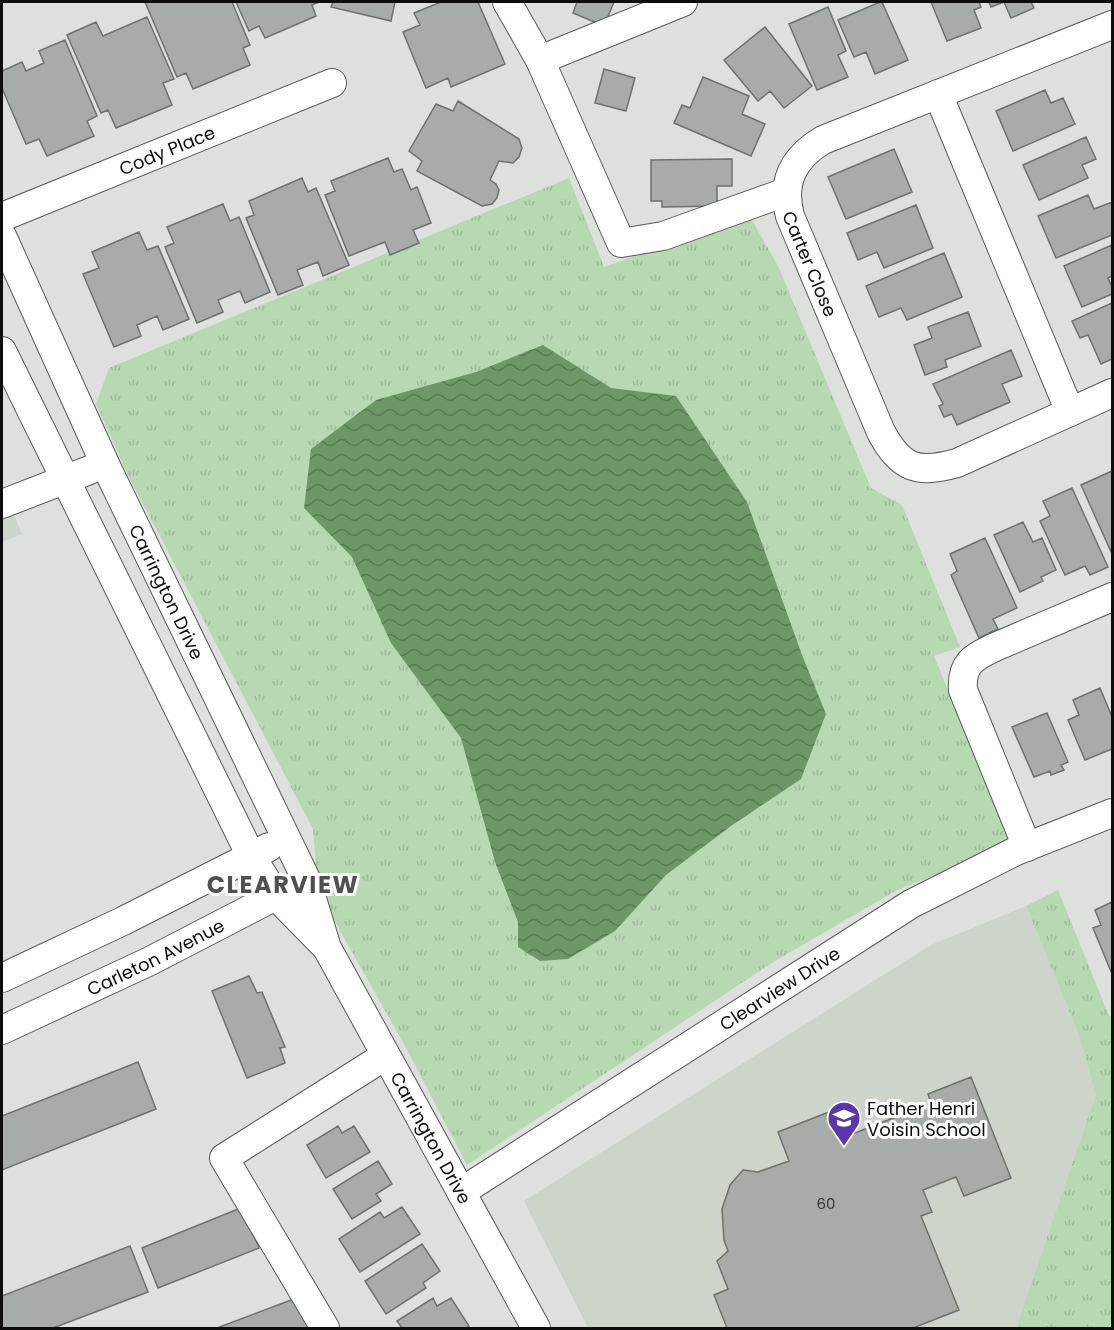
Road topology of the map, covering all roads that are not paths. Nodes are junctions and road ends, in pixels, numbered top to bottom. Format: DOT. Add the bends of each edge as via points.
graph roads {
  1 [pos="507,2"];
  2 [pos="683,2"];
  3 [pos="1110,33"];
  4 [pos="540,60"];
  5 [pos="332,83"];
  6 [pos="938,94"];
  7 [pos="786,192"];
  8 [pos="2,217"];
  9 [pos="2,236"];
  10 [pos="2,351"];
  11 [pos="1113,393"];
  12 [pos="1070,412"];
  13 [pos="105,464"];
  14 [pos="63,479"];
  15 [pos="2,504"];
  16 [pos="1113,597"];
  17 [pos="1113,813"];
  18 [pos="286,838"];
  19 [pos="1027,847"];
  20 [pos="251,856"];
  21 [pos="306,879"];
  22 [pos="276,896"];
  23 [pos="327,948"];
  24 [pos="2,978"];
  25 [pos="2,1030"];
  26 [pos="385,1056"];
  27 [pos="461,1192"];
  28 [pos="325,1329"];
  29 [pos="536,1329"];
  1 -- 4 [label="street"];
  2 -- 4 [label="street"];
  3 -- 6 [label="street, Carter Close"];
  4 -- 7 [label="street" via="621,243 663,236"];
  5 -- 8 [label="street, Cody Place"];
  6 -- 7 [label="street, Carter Close" via="823,140 796,164"];
  6 -- 12 [label="street"];
  7 -- 12 [label="street, Carter Close" via="790,216 881,432 901,460 916,467 937,469"];
  9 -- 13 [label="street, Carrington Drive"];
  10 -- 14 [label="street, Carrington Drive"];
  11 -- 12 [label="street, Carter Close"];
  13 -- 14 [label="street"];
  13 -- 18 [label="street, Carrington Drive"];
  14 -- 15 [label="street"];
  14 -- 20 [label="street, Carrington Drive"];
  16 -- 19 [label="street" via="995,646 976,656 965,669 963,690"];
  17 -- 19 [label="street, Clearview Drive"];
  18 -- 20 [label="street"];
  18 -- 21 [label="street, Carrington Drive"];
  19 -- 27 [label="street, Clearview Drive" via="910,904"];
  20 -- 22 [label="street, Carrington Drive"];
  20 -- 24 [label="street"];
  21 -- 22 [label="street, Carleton Avenue"];
  21 -- 23 [label="street, Carrington Drive"];
  22 -- 23 [label="street, Carrington Drive"];
  22 -- 25 [label="street, Carleton Avenue"];
  23 -- 26 [label="street, Carrington Drive"];
  26 -- 27 [label="street, Carrington Drive"];
  26 -- 28 [label="street" via="224,1158"];
  27 -- 29 [label="street, Carrington Drive"];
}
